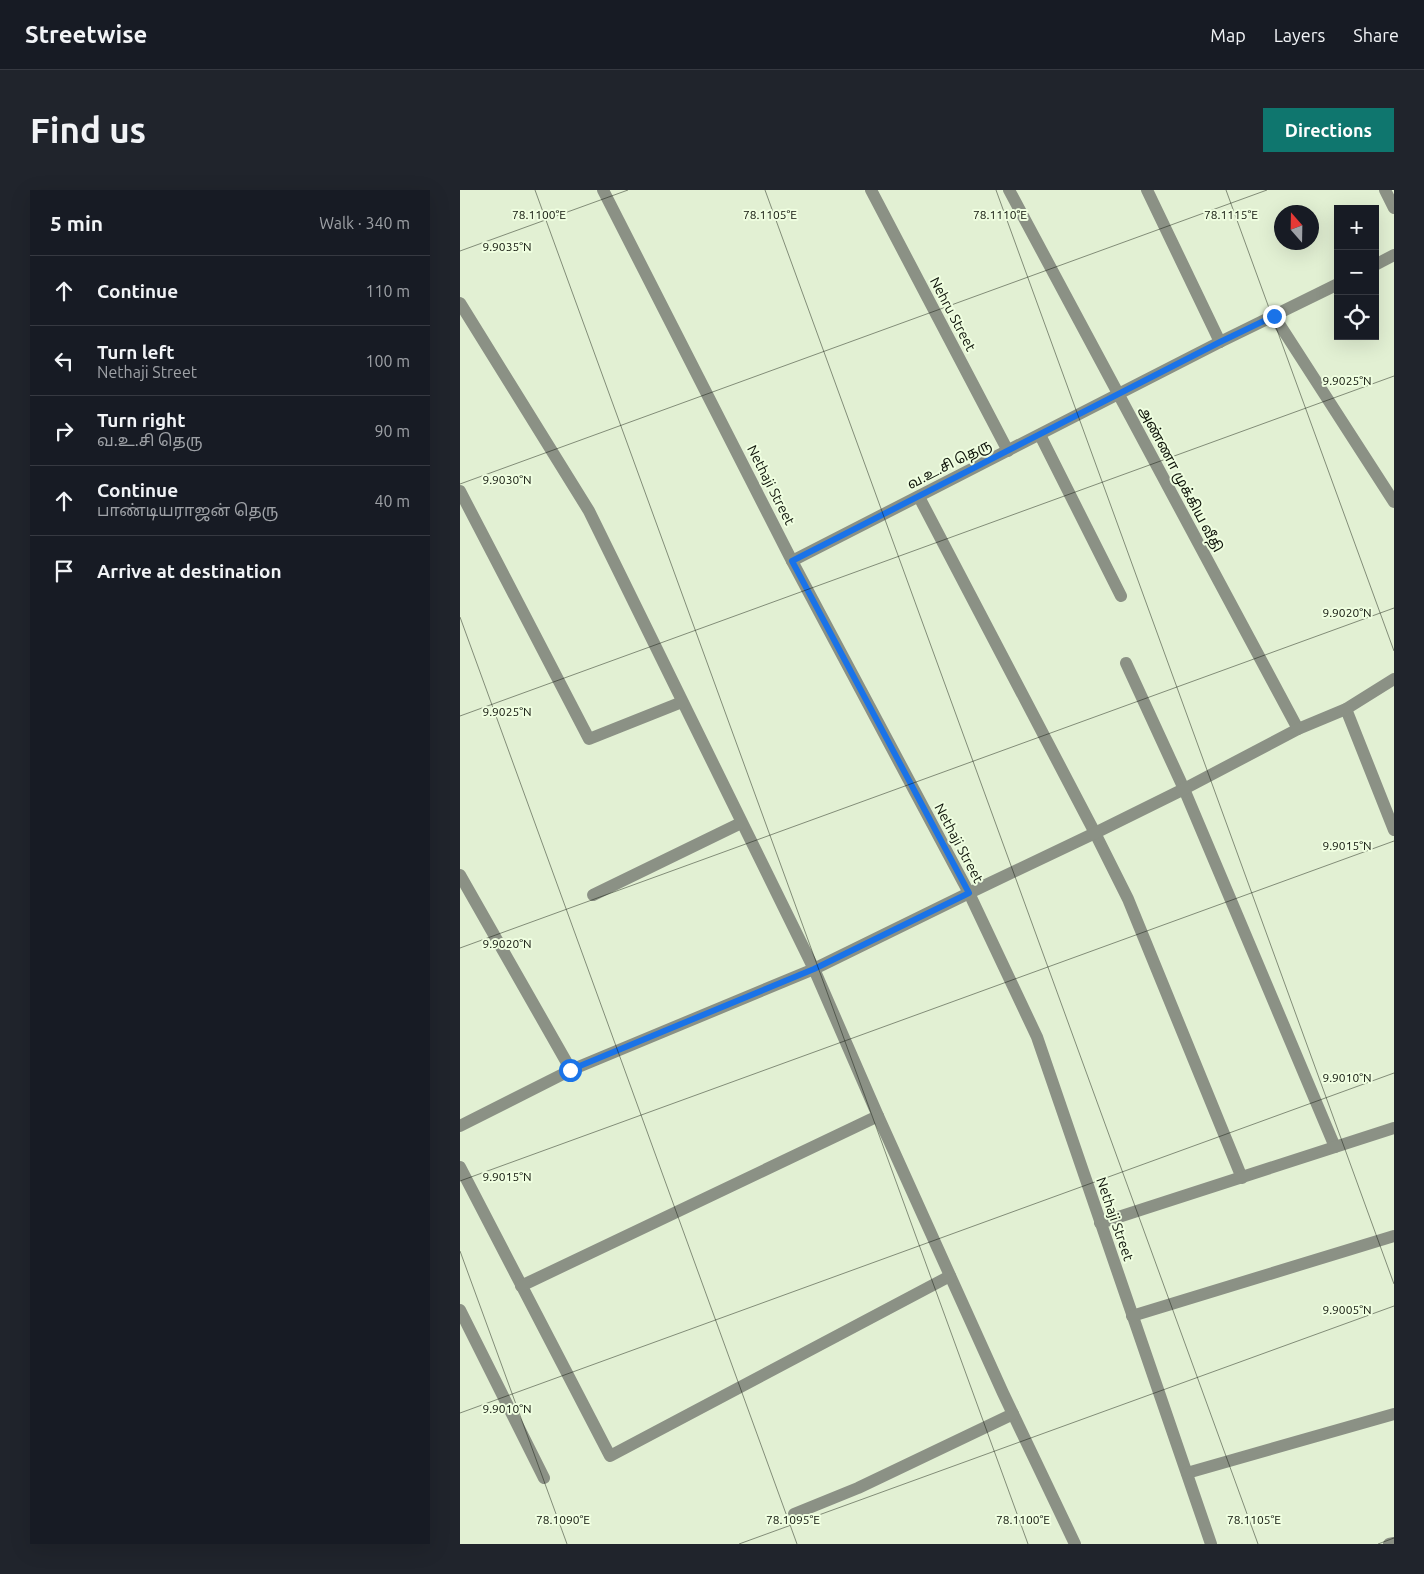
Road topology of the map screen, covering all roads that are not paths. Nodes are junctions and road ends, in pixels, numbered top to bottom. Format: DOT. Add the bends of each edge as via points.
graph roads {
  1 [pos="603,190"];
  2 [pos="870,190"];
  3 [pos="1009,190"];
  4 [pos="1147,190"];
  5 [pos="1389,192"];
  6 [pos="1394,208"];
  7 [pos="1394,255"];
  8 [pos="1379,263"];
  9 [pos="1334,286"];
  10 [pos="460,303"];
  11 [pos="1274,316"];
  12 [pos="465,323"];
  13 [pos="1220,342"];
  14 [pos="1120,394"];
  15 [pos="1040,435"];
  16 [pos="1008,451"];
  17 [pos="460,491"];
  18 [pos="919,497"];
  19 [pos="1394,502"];
  20 [pos="792,561"];
  21 [pos="1120,596"];
  22 [pos="1126,663"];
  23 [pos="1394,679"];
  24 [pos="682,702"];
  25 [pos="1346,709"];
  26 [pos="1298,729"];
  27 [pos="1184,789"];
  28 [pos="741,823"];
  29 [pos="1394,830"];
  30 [pos="1095,833"];
  31 [pos="460,875"];
  32 [pos="969,893"];
  33 [pos="593,895"];
  34 [pos="814,969"];
  35 [pos="570,1070"];
  36 [pos="878,1116"];
  37 [pos="460,1126"];
  38 [pos="1394,1128"];
  39 [pos="1335,1148"];
  40 [pos="460,1167"];
  41 [pos="1242,1178"];
  42 [pos="1100,1223"];
  43 [pos="1394,1236"];
  44 [pos="950,1276"];
  45 [pos="521,1286"];
  46 [pos="460,1310"];
  47 [pos="1132,1316"];
  48 [pos="1013,1414"];
  49 [pos="1394,1414"];
  50 [pos="1187,1473"];
  51 [pos="544,1478"];
  52 [pos="794,1514"];
  53 [pos="1394,1543"];
  54 [pos="1075,1544"];
  55 [pos="1211,1544"];
  56 [pos="1389,1544"];
  1 -- 20 [label="street, Nethaji Street"];
  2 -- 16 [label="street, Nehru Street"];
  3 -- 14 [label="street, அண்ணா முக்கிய வீதி"];
  4 -- 13 [label="street"];
  5 -- 6 [label="street"];
  7 -- 8 [label="street"];
  9 -- 11 [label="street, வ.உ.சி தெரு"];
  10 -- 12 [label="street"];
  11 -- 13 [label="street, வ.உ.சி தெரு"];
  11 -- 19 [label="street"];
  12 -- 24 [label="street" via="589,511"];
  13 -- 14 [label="street, வ.உ.சி தெரு"];
  14 -- 15 [label="street, வ.உ.சி தெரு"];
  14 -- 26 [label="street, அண்ணா முக்கிய வீதி"];
  15 -- 16 [label="street, வ.உ.சி தெரு"];
  15 -- 21 [label="street"];
  16 -- 18 [label="street, வ.உ.சி தெரு"];
  17 -- 24 [label="street" via="589,739"];
  18 -- 20 [label="street, வ.உ.சி தெரு"];
  18 -- 30 [label="street"];
  20 -- 32 [label="street, Nethaji Street"];
  22 -- 27 [label="street"];
  23 -- 25 [label="street"];
  24 -- 28 [label="street"];
  25 -- 26 [label="street"];
  25 -- 29 [label="street"];
  26 -- 27 [label="street"];
  27 -- 30 [label="street"];
  27 -- 39 [label="street"];
  28 -- 33 [label="street"];
  28 -- 34 [label="street"];
  30 -- 32 [label="street"];
  30 -- 41 [label="street" via="1128,899"];
  31 -- 35 [label="street"];
  32 -- 34 [label="street"];
  32 -- 42 [label="street, Nethaji Street" via="1037,1037"];
  34 -- 35 [label="street"];
  34 -- 36 [label="street"];
  35 -- 37 [label="street"];
  36 -- 44 [label="street"];
  36 -- 45 [label="street"];
  38 -- 39 [label="street"];
  39 -- 41 [label="street"];
  40 -- 45 [label="street"];
  41 -- 42 [label="street"];
  42 -- 47 [label="street, Nethaji Street"];
  43 -- 47 [label="street"];
  44 -- 45 [label="street" via="610,1456"];
  44 -- 48 [label="street"];
  46 -- 51 [label="street"];
  47 -- 50 [label="street, Nethaji Street"];
  48 -- 52 [label="street" via="858,1488"];
  48 -- 54 [label="street"];
  49 -- 50 [label="street"];
  50 -- 55 [label="street, Nethaji Street"];
  53 -- 56 [label="street"];
}
